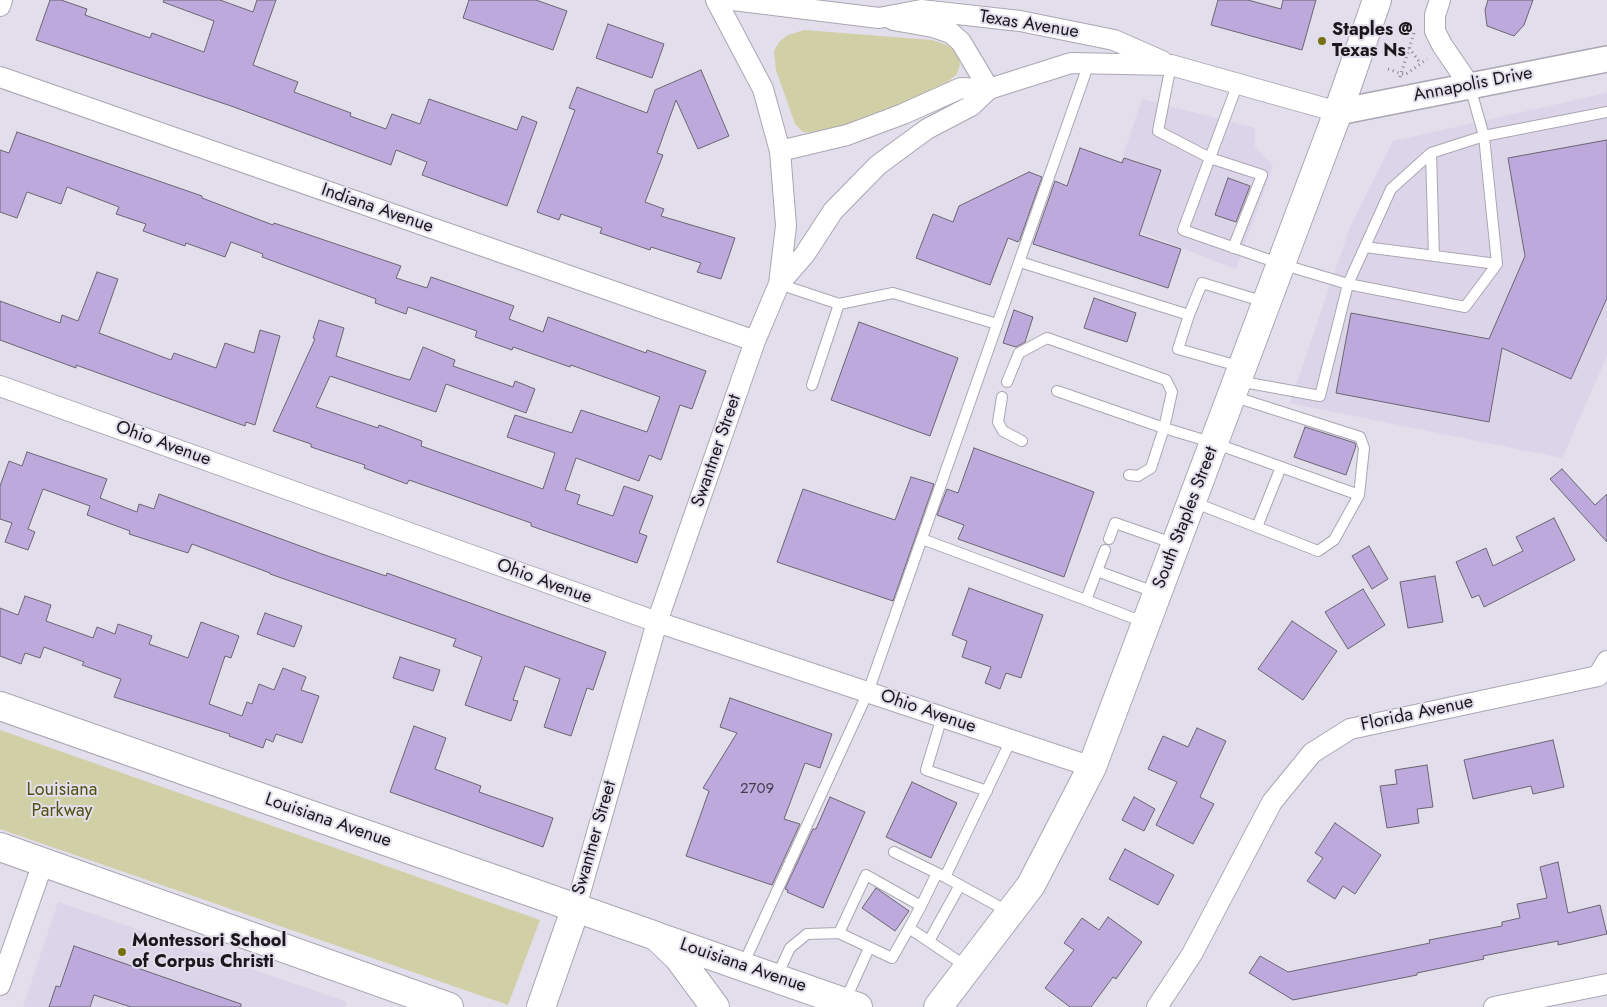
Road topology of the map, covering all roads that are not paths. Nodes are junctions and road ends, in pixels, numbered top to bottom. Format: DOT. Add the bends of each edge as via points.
graph roads {
  1 [pos="2,0"];
  2 [pos="716,0"];
  3 [pos="733,0"];
  4 [pos="1377,0"];
  5 [pos="1440,0"];
  6 [pos="0,6"];
  7 [pos="879,18"];
  8 [pos="1607,59"];
  9 [pos="1090,63"];
  10 [pos="1171,65"];
  11 [pos="0,77"];
  12 [pos="1238,83"];
  13 [pos="1470,86"];
  14 [pos="989,89"];
  15 [pos="1338,112"];
  16 [pos="1607,112"];
  17 [pos="1484,136"];
  18 [pos="780,151"];
  19 [pos="1431,153"];
  20 [pos="1210,158"];
  21 [pos="1365,247"];
  22 [pos="1234,248"];
  23 [pos="1434,256"];
  24 [pos="1020,262"];
  25 [pos="1281,264"];
  26 [pos="1497,264"];
  27 [pos="779,284"];
  28 [pos="1348,284"];
  29 [pos="1266,302"];
  30 [pos="839,304"];
  31 [pos="1189,314"];
  32 [pos="998,324"];
  33 [pos="755,341"];
  34 [pos="1237,381"];
  35 [pos="1007,382"];
  36 [pos="812,384"];
  37 [pos="0,386"];
  38 [pos="1058,391"];
  39 [pos="1002,397"];
  40 [pos="1164,428"];
  41 [pos="1022,441"];
  42 [pos="1214,443"];
  43 [pos="1281,467"];
  44 [pos="1129,475"];
  45 [pos="1359,495"];
  46 [pos="1192,502"];
  47 [pos="1257,528"];
  48 [pos="922,539"];
  49 [pos="1109,539"];
  50 [pos="1176,544"];
  51 [pos="1105,550"];
  52 [pos="1097,571"];
  53 [pos="1157,593"];
  54 [pos="1086,600"];
  55 [pos="657,622"];
  56 [pos="1146,623"];
  57 [pos="1604,670"];
  58 [pos="868,692"];
  59 [pos="0,706"];
  60 [pos="942,717"];
  61 [pos="1011,740"];
  62 [pos="1092,767"];
  63 [pos="987,791"];
  64 [pos="0,847"];
  65 [pos="894,852"];
  66 [pos="43,863"];
  67 [pos="941,875"];
  68 [pos="960,886"];
  69 [pos="921,906"];
  70 [pos="576,907"];
  71 [pos="1009,913"];
  72 [pos="909,928"];
  73 [pos="838,934"];
  74 [pos="656,936"];
  75 [pos="929,941"];
  76 [pos="869,948"];
  77 [pos="742,966"];
  78 [pos="968,968"];
  79 [pos="776,978"];
  80 [pos="1607,984"];
  81 [pos="0,985"];
  82 [pos="851,1005"];
  83 [pos="449,1007"];
  84 [pos="541,1007"];
  85 [pos="715,1007"];
  86 [pos="938,1007"];
  87 [pos="1157,1007"];
  88 [pos="1494,1007"];
  1 -- 6 [label="street"];
  2 -- 18 [label="street, Swantner Street" via="764,89"];
  3 -- 7 [label="street, Texas Avenue"];
  4 -- 15 [label="main road, South Staples Street"];
  5 -- 13 [label="street" via="1435,14 1435,31"];
  7 -- 10 [label="street, Texas Avenue" via="921,10 1020,21 1114,40"];
  7 -- 14 [label="street" via="951,33 961,42"];
  8 -- 13 [label="street, Annapolis Drive"];
  9 -- 10 [label="street, Texas Avenue"];
  9 -- 14 [label="street, Texas Avenue" via="1071,63"];
  9 -- 24 [label="lane"];
  10 -- 12 [label="street, Texas Avenue"];
  10 -- 20 [label="lane" via="1158,131"];
  11 -- 33 [label="street, Indiana Avenue"];
  12 -- 15 [label="street, Texas Avenue"];
  12 -- 20 [label="lane"];
  13 -- 15 [label="street, Annapolis Drive"];
  13 -- 17 [label="lane"];
  14 -- 18 [label="street, Texas Avenue" via="961,88 847,135"];
  14 -- 27 [label="street, Texas Avenue" via="971,106 928,130 878,165 833,211 805,254"];
  15 -- 25 [label="main road, South Staples Street"];
  16 -- 17 [label="lane"];
  17 -- 19 [label="lane"];
  17 -- 26 [label="lane"];
  18 -- 27 [label="street, Swantner Street" via="786,226"];
  19 -- 21 [label="lane" via="1391,189"];
  19 -- 23 [label="lane"];
  20 -- 22 [label="lane" via="1183,230"];
  20 -- 22 [label="lane" via="1262,176"];
  21 -- 23 [label="lane"];
  21 -- 28 [label="lane"];
  22 -- 25 [label="lane"];
  23 -- 26 [label="lane"];
  24 -- 31 [label="lane"];
  24 -- 32 [label="lane"];
  25 -- 28 [label="lane"];
  25 -- 29 [label="main road, South Staples Street"];
  26 -- 28 [label="lane" via="1465,307"];
  27 -- 30 [label="lane"];
  27 -- 33 [label="street, Swantner Street"];
  28 -- 34 [label="lane" via="1320,396"];
  29 -- 31 [label="lane" via="1202,282"];
  29 -- 34 [label="main road, South Staples Street"];
  30 -- 32 [label="lane" via="893,293"];
  30 -- 36 [label="lane"];
  31 -- 34 [label="lane" via="1178,349"];
  32 -- 48 [label="lane"];
  33 -- 55 [label="street, Swantner Street"];
  34 -- 42 [label="main road, South Staples Street"];
  34 -- 45 [label="lane" via="1360,437 1364,448"];
  35 -- 40 [label="lane" via="1019,353 1046,338 1166,380 1172,392"];
  37 -- 55 [label="street, Ohio Avenue"];
  38 -- 40 [label="lane"];
  39 -- 41 [label="lane" via="998,422 1003,431"];
  40 -- 42 [label="lane"];
  40 -- 44 [label="lane" via="1151,468 1138,476"];
  42 -- 43 [label="lane"];
  42 -- 46 [label="main road, South Staples Street"];
  43 -- 45 [label="lane"];
  43 -- 47 [label="lane"];
  45 -- 47 [label="lane" via="1334,540 1318,552"];
  46 -- 47 [label="lane"];
  46 -- 50 [label="main road, South Staples Street"];
  48 -- 54 [label="lane"];
  48 -- 58 [label="lane"];
  49 -- 50 [label="lane" via="1114,523"];
  50 -- 53 [label="main road, South Staples Street"];
  51 -- 52 [label="lane"];
  52 -- 53 [label="lane"];
  52 -- 54 [label="lane"];
  53 -- 56 [label="main road, South Staples Street"];
  54 -- 56 [label="lane"];
  55 -- 58 [label="street, Ohio Avenue"];
  55 -- 70 [label="street, Swantner Street"];
  56 -- 62 [label="main road, South Staples Street"];
  57 -- 87 [label="street, Florida Avenue" via="1350,729 1312,754 1272,802 1192,954"];
  58 -- 60 [label="street, Ohio Avenue"];
  58 -- 77 [label="lane"];
  59 -- 70 [label="main road, Louisiana Avenue"];
  60 -- 61 [label="street, Ohio Avenue"];
  60 -- 63 [label="lane" via="926,770"];
  61 -- 62 [label="street, Ohio Avenue"];
  61 -- 63 [label="lane"];
  62 -- 71 [label="main road, South Staples Street" via="1030,885"];
  63 -- 67 [label="lane"];
  64 -- 66 [label="main road"];
  65 -- 67 [label="lane"];
  66 -- 81 [label="street"];
  66 -- 83 [label="main road" via="409,997"];
  67 -- 68 [label="lane"];
  67 -- 69 [label="lane"];
  68 -- 71 [label="lane"];
  68 -- 75 [label="lane"];
  69 -- 72 [label="lane"];
  69 -- 73 [label="lane" via="866,875"];
  70 -- 74 [label="main road, Louisiana Avenue"];
  70 -- 84 [label="main road"];
  71 -- 78 [label="main road, South Staples Street"];
  72 -- 75 [label="lane"];
  72 -- 76 [label="lane" via="892,958"];
  73 -- 76 [label="lane"];
  73 -- 79 [label="lane" via="807,934 790,948"];
  74 -- 77 [label="main road, Louisiana Avenue"];
  74 -- 85 [label="main road, Louisiana Avenue" via="678,958"];
  75 -- 78 [label="lane"];
  76 -- 82 [label="lane"];
  77 -- 79 [label="main road, Louisiana Avenue"];
  78 -- 86 [label="main road, South Staples Street"];
  79 -- 82 [label="main road, Louisiana Avenue"];
  80 -- 88 [label="street"];
}
